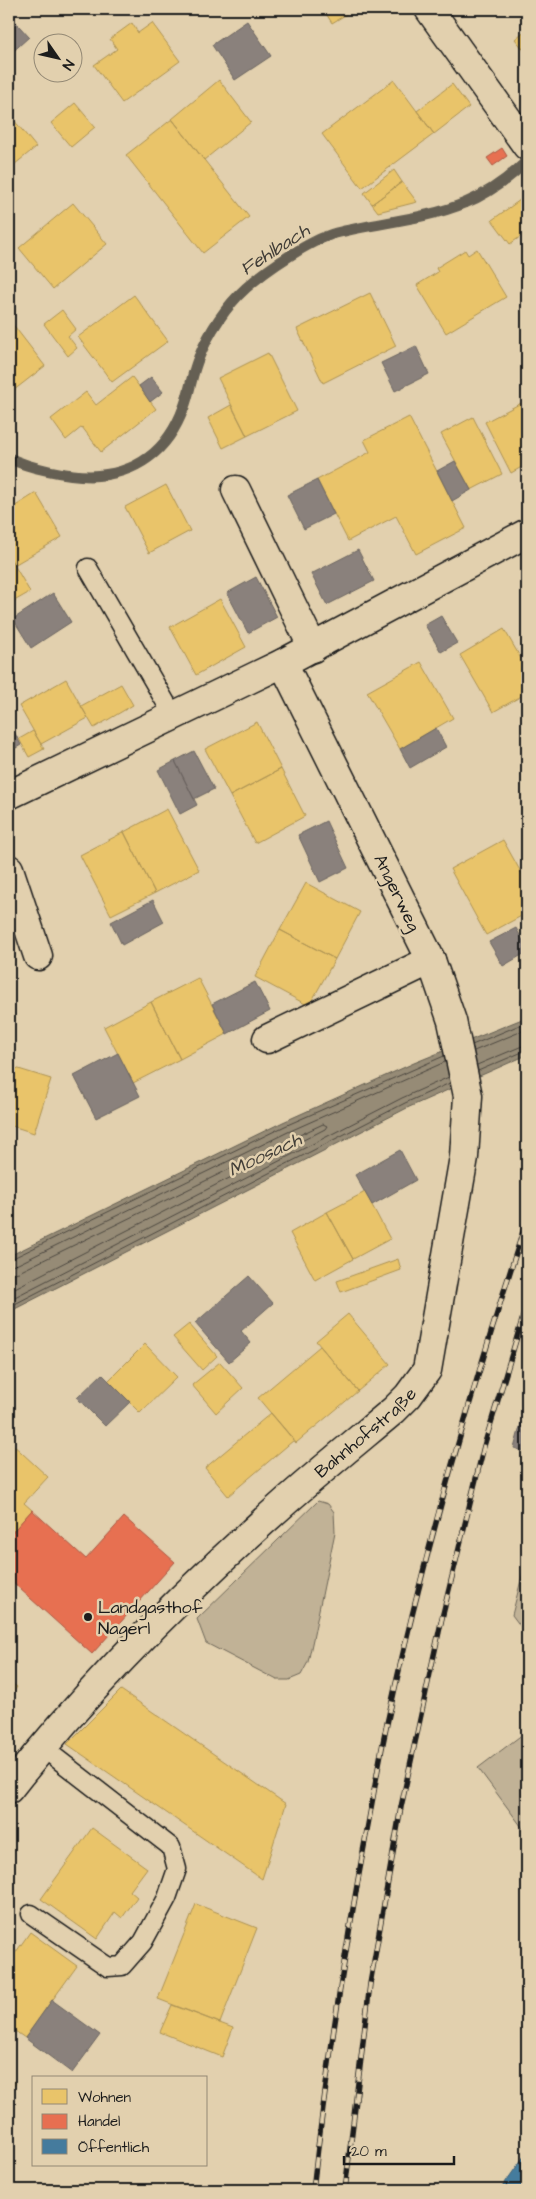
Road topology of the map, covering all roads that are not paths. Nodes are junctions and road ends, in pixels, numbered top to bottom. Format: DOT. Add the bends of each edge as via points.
graph roads {
  1 [pos="429,9"];
  2 [pos="523,140"];
  3 [pos="236,490"];
  4 [pos="527,533"];
  5 [pos="88,568"];
  6 [pos="313,648"];
  7 [pos="283,663"];
  8 [pos="172,715"];
  9 [pos="9,795"];
  10 [pos="9,869"];
  11 [pos="38,956"];
  12 [pos="430,960"];
  13 [pos="267,1039"];
  14 [pos="42,1747"];
  15 [pos="9,1789"];
  16 [pos="31,1914"];
  1 -- 2 [label="street"];
  3 -- 6 [label="street"];
  4 -- 6 [label="street"];
  5 -- 8 [label="lane"];
  6 -- 7 [label="street"];
  7 -- 8 [label="street"];
  7 -- 12 [label="street, Angerweg"];
  8 -- 9 [label="street"];
  10 -- 11 [label="street"];
  12 -- 13 [label="street"];
  12 -- 14 [label="street, Bahnhofstraße" via="452,1021 468,1096 464,1157 427,1370 394,1410 213,1568"];
  14 -- 15 [label="street, Bahnhofstraße"];
  14 -- 16 [label="lane" via="171,1847 177,1868 167,1898 143,1942 122,1966 108,1967"];
}
